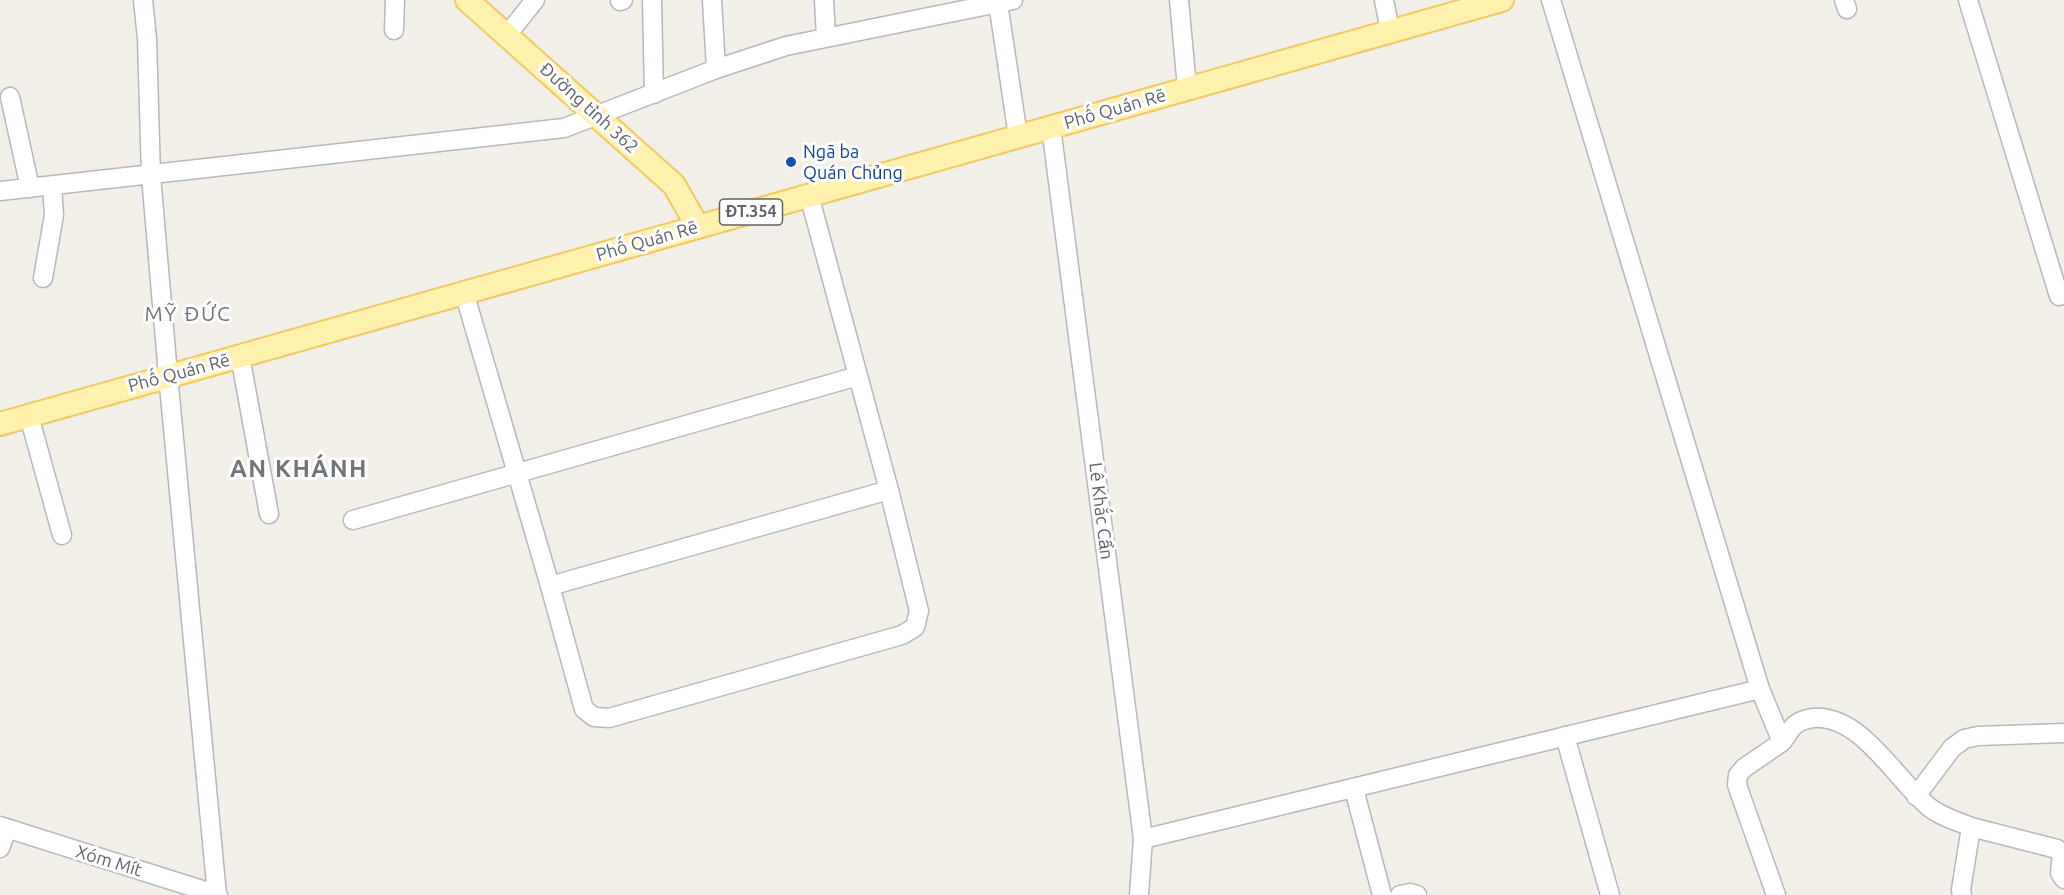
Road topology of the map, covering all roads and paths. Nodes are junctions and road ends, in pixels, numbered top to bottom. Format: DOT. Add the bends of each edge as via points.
graph roads {
  1 [pos="143,0"];
  2 [pos="395,0"];
  3 [pos="467,0"];
  4 [pos="535,0"];
  5 [pos="652,0"];
  6 [pos="712,0"];
  7 [pos="824,0"];
  8 [pos="1179,0"];
  9 [pos="1384,0"];
  10 [pos="1502,0"];
  11 [pos="1551,0"];
  12 [pos="1968,0"];
  13 [pos="1006,1"];
  14 [pos="930,8"];
  15 [pos="394,30"];
  16 [pos="1390,31"];
  17 [pos="507,35"];
  18 [pos="826,37"];
  19 [pos="716,69"];
  20 [pos="1187,88"];
  21 [pos="654,94"];
  22 [pos="10,97"];
  23 [pos="598,116"];
  24 [pos="1051,127"];
  25 [pos="1018,136"];
  26 [pos="151,176"];
  27 [pos="52,186"];
  28 [pos="30,188"];
  29 [pos="0,191"];
  30 [pos="809,195"];
  31 [pos="698,227"];
  32 [pos="43,278"];
  33 [pos="464,292"];
  34 [pos="2059,296"];
  35 [pos="240,356"];
  36 [pos="168,375"];
  37 [pos="858,376"];
  38 [pos="29,416"];
  39 [pos="0,424"];
  40 [pos="517,472"];
  41 [pos="889,490"];
  42 [pos="269,514"];
  43 [pos="353,520"];
  44 [pos="62,535"];
  45 [pos="550,586"];
  46 [pos="1760,689"];
  47 [pos="2064,734"];
  48 [pos="1565,736"];
  49 [pos="1782,742"];
  50 [pos="1354,789"];
  51 [pos="1916,796"];
  52 [pos="1971,826"];
  53 [pos="3,828"];
  54 [pos="1143,839"];
  55 [pos="0,848"];
  56 [pos="2064,879"];
  57 [pos="218,895"];
  58 [pos="1139,895"];
  59 [pos="1382,895"];
  60 [pos="1400,895"];
  61 [pos="1417,895"];
  62 [pos="1610,895"];
  63 [pos="1776,895"];
  64 [pos="1962,895"];
  1 -- 26 [label="street"];
  2 -- 15 [label="street"];
  3 -- 17 [label="main road, Đường tỉnh 362"];
  4 -- 17 [label="street"];
  5 -- 21 [label="street"];
  6 -- 19 [label="street"];
  7 -- 18 [label="street"];
  8 -- 20 [label="street"];
  9 -- 16 [label="street"];
  10 -- 16 [label="main road, Phố Quán Rẽ / ĐT.354"];
  11 -- 46 [label="street"];
  12 -- 34 [label="street"];
  13 -- 14 [label="street"];
  13 -- 25 [label="street"];
  14 -- 18 [label="street"];
  16 -- 20 [label="main road, Phố Quán Rẽ / ĐT.354"];
  17 -- 23 [label="main road, Đường tỉnh 362"];
  18 -- 19 [label="street"];
  19 -- 21 [label="street"];
  20 -- 24 [label="main road, Phố Quán Rẽ / ĐT.354"];
  21 -- 23 [label="street"];
  22 -- 28 [label="street"];
  23 -- 26 [label="street" via="564,128"];
  23 -- 31 [label="main road, Đường tỉnh 362" via="674,184"];
  24 -- 25 [label="main road, Phố Quán Rẽ / ĐT.354"];
  24 -- 54 [label="street, Lê Khắc Cẩn"];
  25 -- 30 [label="main road, Phố Quán Rẽ / ĐT.354"];
  26 -- 27 [label="street"];
  26 -- 36 [label="street"];
  27 -- 28 [label="street"];
  27 -- 32 [label="street" via="54,215"];
  28 -- 29 [label="street"];
  30 -- 31 [label="main road, Phố Quán Rẽ / ĐT.354"];
  30 -- 37 [label="street"];
  31 -- 33 [label="main road, Phố Quán Rẽ / ĐT.354"];
  33 -- 35 [label="main road, Phố Quán Rẽ / ĐT.354"];
  33 -- 40 [label="street"];
  35 -- 36 [label="main road, Phố Quán Rẽ / ĐT.354"];
  35 -- 42 [label="street"];
  36 -- 38 [label="main road, Phố Quán Rẽ / ĐT.354"];
  36 -- 57 [label="street"];
  37 -- 40 [label="street"];
  37 -- 41 [label="street"];
  38 -- 39 [label="main road, Phố Quán Rẽ / ĐT.354"];
  38 -- 44 [label="street"];
  40 -- 43 [label="street"];
  40 -- 45 [label="street"];
  41 -- 45 [label="street"];
  41 -- 45 [label="street" via="920,611 915,627 902,635 609,718 594,717 584,709"];
  46 -- 48 [label="street"];
  46 -- 49 [label="street"];
  47 -- 51 [label="street" via="1964,739 1952,748"];
  48 -- 50 [label="street"];
  48 -- 62 [label="street"];
  49 -- 51 [label="street" via="1794,725 1806,719 1823,717 1846,724"];
  49 -- 63 [label="street" via="1744,768 1737,785"];
  50 -- 54 [label="street"];
  50 -- 59 [label="street"];
  51 -- 52 [label="street" via="1932,809"];
  52 -- 56 [label="street" via="2057,849 2062,853 2060,873"];
  52 -- 64 [label="street"];
  53 -- 55 [label="street"];
  53 -- 57 [label="street, Xóm Mít"];
  54 -- 58 [label="street, Lê Khắc Cẩn"];
  60 -- 61 [label="street"];
}
